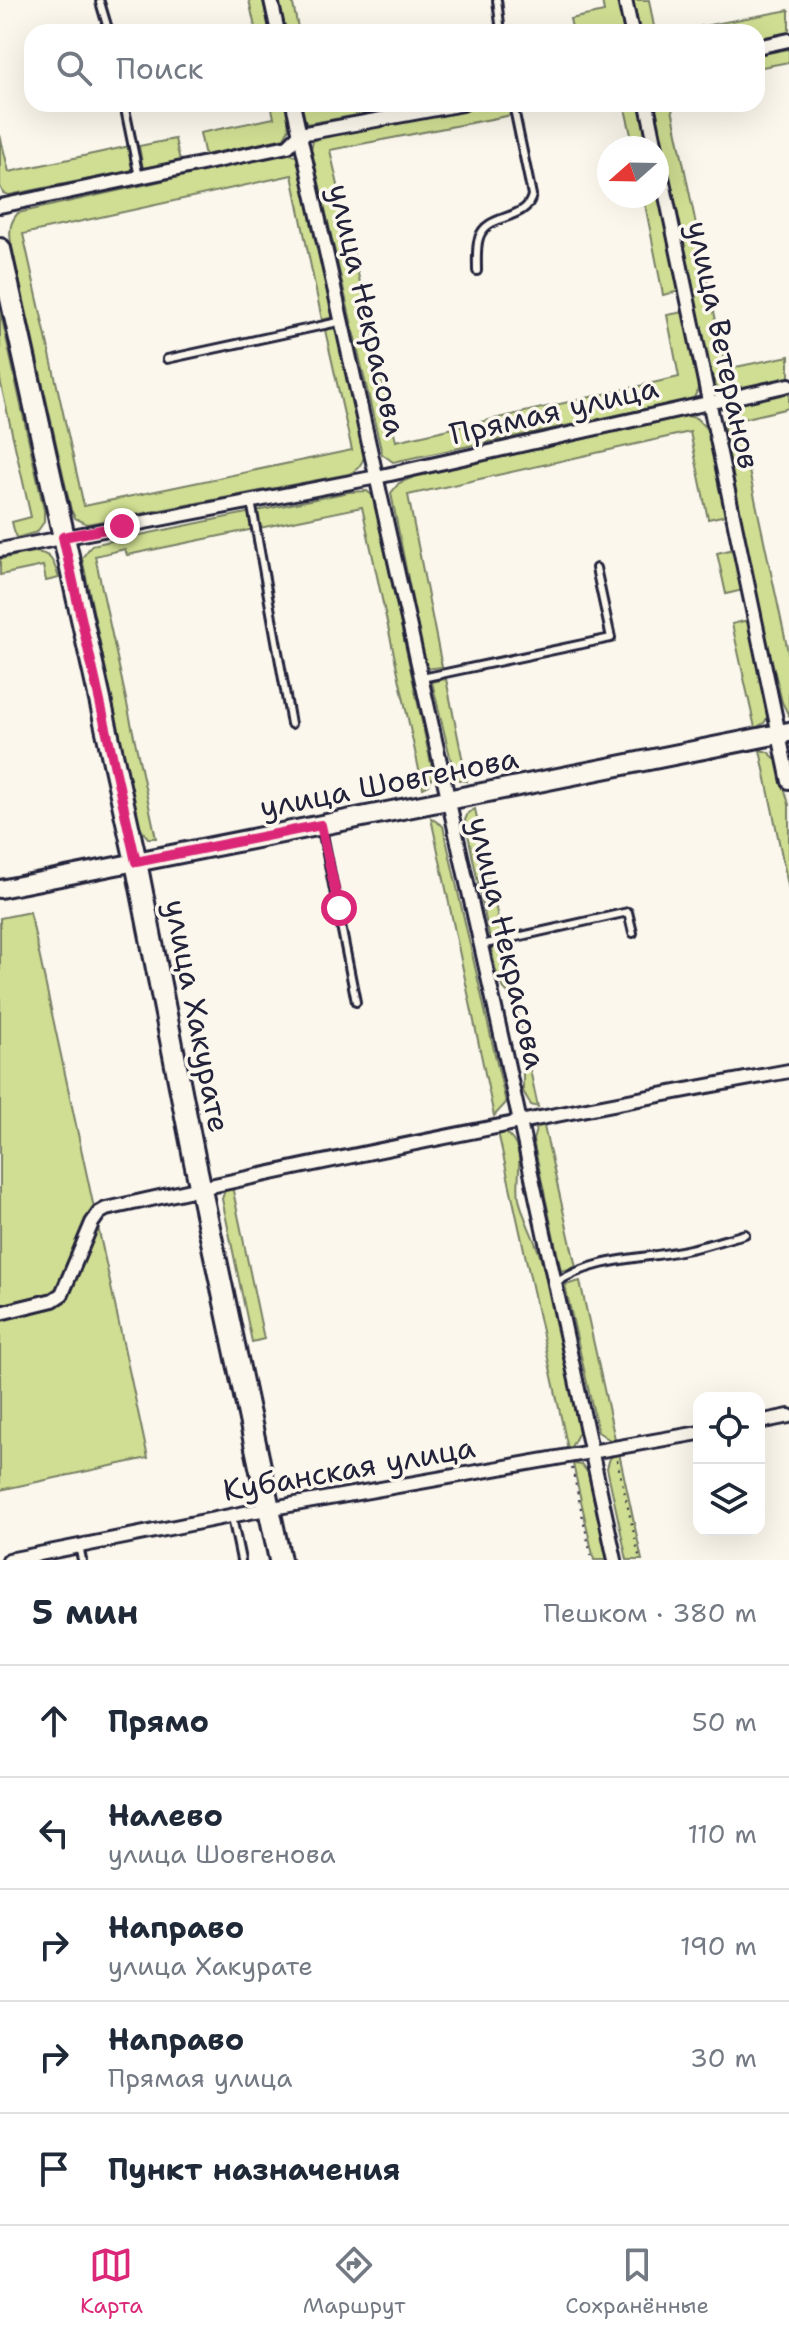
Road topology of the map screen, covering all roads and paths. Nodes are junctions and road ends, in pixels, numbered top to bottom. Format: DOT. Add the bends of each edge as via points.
graph roads {
  1 [pos="271,0"];
  2 [pos="497,0"];
  3 [pos="625,0"];
  4 [pos="100,2"];
  5 [pos="107,24"];
  6 [pos="276,24"];
  7 [pos="500,24"];
  8 [pos="630,24"];
  9 [pos="789,40"];
  10 [pos="765,45"];
  11 [pos="126,112"];
  12 [pos="295,112"];
  13 [pos="420,112"];
  14 [pos="515,112"];
  15 [pos="649,112"];
  16 [pos="300,134"];
  17 [pos="653,136"];
  18 [pos="139,177"];
  19 [pos="0,206"];
  20 [pos="668,208"];
  21 [pos="0,249"];
  22 [pos="477,271"];
  23 [pos="343,321"];
  24 [pos="167,359"];
  25 [pos="789,385"];
  26 [pos="709,403"];
  27 [pos="377,477"];
  28 [pos="251,501"];
  29 [pos="63,537"];
  30 [pos="0,550"];
  31 [pos="596,568"];
  32 [pos="422,679"];
  33 [pos="291,724"];
  34 [pos="784,733"];
  35 [pos="789,782"];
  36 [pos="448,800"];
  37 [pos="321,825"];
  38 [pos="136,862"];
  39 [pos="0,889"];
  40 [pos="633,933"];
  41 [pos="481,945"];
  42 [pos="356,1002"];
  43 [pos="789,1071"];
  44 [pos="520,1121"];
  45 [pos="201,1187"];
  46 [pos="745,1234"];
  47 [pos="555,1284"];
  48 [pos="0,1313"];
  49 [pos="789,1416"];
  50 [pos="765,1421"];
  51 [pos="693,1434"];
  52 [pos="592,1453"];
  53 [pos="617,1459"];
  54 [pos="572,1466"];
  55 [pos="269,1509"];
  56 [pos="232,1516"];
  57 [pos="79,1546"];
  58 [pos="16,1559"];
  59 [pos="82,1560"];
  60 [pos="241,1560"];
  61 [pos="280,1560"];
  62 [pos="592,1560"];
  63 [pos="615,1560"];
  64 [pos="640,1560"];
  1 -- 6 [label="street"];
  2 -- 7 [label="lane"];
  3 -- 8 [label="street"];
  4 -- 5 [label="lane"];
  9 -- 10 [label="street"];
  11 -- 18 [label="lane"];
  12 -- 16 [label="street, улица Некрасова"];
  13 -- 16 [label="street"];
  14 -- 22 [label="lane" via="530,204 483,230"];
  15 -- 17 [label="street, улица Ветеранов"];
  16 -- 18 [label="street" via="288,146"];
  16 -- 23 [label="street, улица Некрасова"];
  18 -- 19 [label="street"];
  20 -- 26 [label="street, улица Ветеранов"];
  21 -- 29 [label="main road, улица Хакурате"];
  23 -- 24 [label="lane"];
  23 -- 27 [label="street, улица Некрасова"];
  25 -- 26 [label="street, Прямая улица"];
  26 -- 27 [label="street, Прямая улица"];
  26 -- 34 [label="street, улица Ветеранов"];
  27 -- 28 [label="street, Прямая улица"];
  27 -- 32 [label="street, улица Некрасова"];
  28 -- 29 [label="street, Прямая улица"];
  28 -- 33 [label="lane"];
  29 -- 30 [label="street, Прямая улица"];
  29 -- 38 [label="main road, улица Хакурате"];
  31 -- 32 [label="lane" via="611,638"];
  32 -- 36 [label="street, улица Некрасова"];
  34 -- 35 [label="street, улица Ветеранов"];
  34 -- 36 [label="main road, улица Шовгенова"];
  36 -- 37 [label="main road, улица Шовгенова"];
  36 -- 41 [label="street, улица Некрасова"];
  37 -- 38 [label="main road, улица Шовгенова"];
  37 -- 42 [label="lane"];
  38 -- 39 [label="street, улица Шовгенова"];
  38 -- 45 [label="main road, улица Хакурате"];
  40 -- 41 [label="lane" via="628,912"];
  41 -- 44 [label="street, улица Некрасова"];
  43 -- 44 [label="street"];
  44 -- 45 [label="street"];
  44 -- 47 [label="street, улица Некрасова"];
  45 -- 48 [label="street" via="99,1213 62,1294"];
  45 -- 55 [label="main road, улица Хакурате"];
  46 -- 47 [label="lane" via="689,1250 575,1270"];
  47 -- 52 [label="street, улица Некрасова"];
  49 -- 50 [label="street"];
  51 -- 52 [label="street, Кубанская улица"];
  52 -- 55 [label="street, Кубанская улица"];
  52 -- 63 [label="street, улица Некрасова"];
  53 -- 64 [label="path"];
  54 -- 62 [label="path"];
  55 -- 56 [label="street, Кубанская улица"];
  55 -- 61 [label="main road, улица Хакурате"];
  56 -- 57 [label="street, Кубанская улица"];
  56 -- 60 [label="lane"];
  57 -- 58 [label="street, Кубанская улица"];
  57 -- 59 [label="lane"];
}
